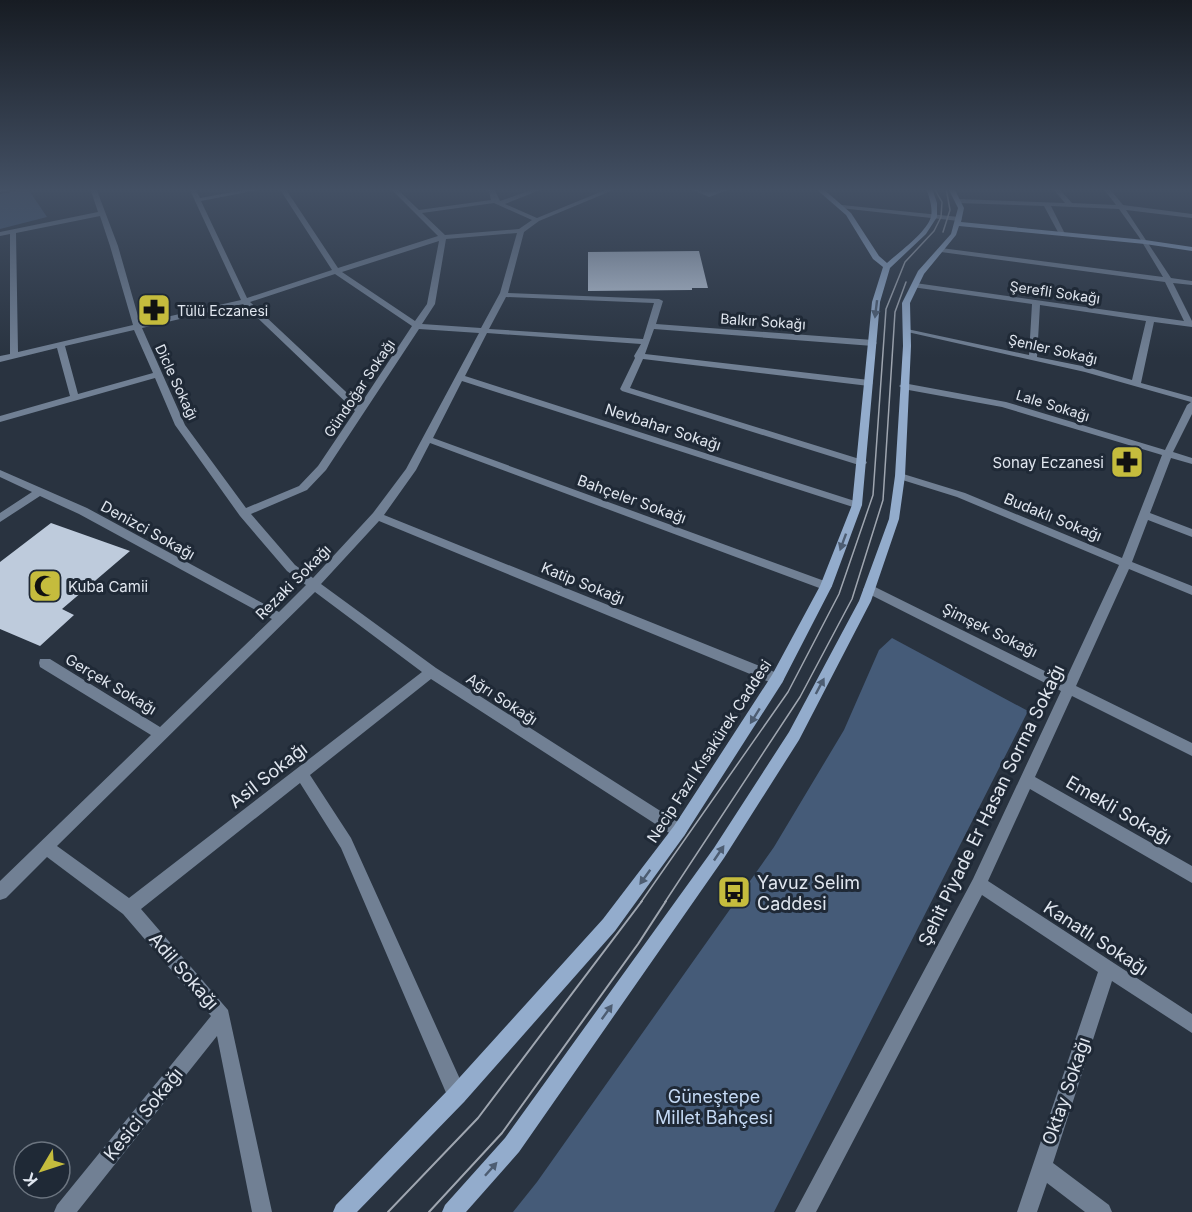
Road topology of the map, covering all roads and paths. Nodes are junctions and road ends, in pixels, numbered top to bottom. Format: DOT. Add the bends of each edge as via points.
graph roads {
  1 [pos="13,245"];
  2 [pos="112,245"];
  3 [pos="219,245"];
  4 [pos="319,245"];
  5 [pos="420,245"];
  6 [pos="442,245"];
  7 [pos="517,245"];
  8 [pos="868,245"];
  9 [pos="911,245"];
  10 [pos="945,245"];
  11 [pos="1147,245"];
  12 [pos="1162,245"];
  13 [pos="1192,249"];
  14 [pos="941,250"];
  15 [pos="887,267"];
  16 [pos="337,272"];
  17 [pos="1170,279"];
  18 [pos="1192,283"];
  19 [pos="915,285"];
  20 [pos="503,295"];
  21 [pos="245,301"];
  22 [pos="1036,302"];
  23 [pos="1150,320"];
  24 [pos="1191,325"];
  25 [pos="137,326"];
  26 [pos="417,326"];
  27 [pos="651,326"];
  28 [pos="907,331"];
  29 [pos="484,332"];
  30 [pos="646,342"];
  31 [pos="873,344"];
  32 [pos="60,345"];
  33 [pos="14,356"];
  34 [pos="638,356"];
  35 [pos="1033,357"];
  36 [pos="0,359"];
  37 [pos="158,374"];
  38 [pos="460,377"];
  39 [pos="869,383"];
  40 [pos="1136,384"];
  41 [pos="903,386"];
  42 [pos="75,398"];
  43 [pos="1192,400"];
  44 [pos="1192,405"];
  45 [pos="360,410"];
  46 [pos="0,419"];
  47 [pos="427,440"];
  48 [pos="1168,453"];
  49 [pos="1192,461"];
  50 [pos="862,463"];
  51 [pos="0,473"];
  52 [pos="900,477"];
  53 [pos="40,491"];
  54 [pos="857,505"];
  55 [pos="244,513"];
  56 [pos="1145,514"];
  57 [pos="377,516"];
  58 [pos="0,518"];
  59 [pos="1192,533"];
  60 [pos="1126,563"];
  61 [pos="314,585"];
  62 [pos="826,586"];
  63 [pos="869,589"];
  64 [pos="1192,591"];
  65 [pos="279,617"];
  66 [pos="45,663"];
  67 [pos="430,672"];
  68 [pos="777,679"];
  69 [pos="1069,687"];
  70 [pos="160,734"];
  71 [pos="1192,750"];
  72 [pos="302,774"];
  73 [pos="1027,780"];
  74 [pos="679,831"];
  75 [pos="46,847"];
  76 [pos="1192,875"];
  77 [pos="979,884"];
  78 [pos="0,892"];
  79 [pos="129,908"];
  80 [pos="1107,970"];
  81 [pos="222,1016"];
  82 [pos="1192,1024"];
  83 [pos="457,1095"];
  84 [pos="1041,1166"];
  85 [pos="64,1212"];
  86 [pos="262,1212"];
  87 [pos="343,1212"];
  88 [pos="452,1212"];
  89 [pos="805,1212"];
  90 [pos="1027,1212"];
  91 [pos="1102,1212"];
  1 -- 33 [label="street"];
  2 -- 25 [label="street, Dicle Sokağı"];
  3 -- 21 [label="street"];
  4 -- 16 [label="street"];
  5 -- 16 [label="street"];
  6 -- 26 [label="street, Gündoğar Sokağı" via="431,304"];
  7 -- 20 [label="street, Rezaki Sokağı"];
  8 -- 15 [label="main road"];
  9 -- 15 [label="main road, Necip Fazıl Kısakürek Caddesi"];
  10 -- 14 [label="main road"];
  11 -- 17 [label="street"];
  12 -- 13 [label="main road"];
  14 -- 17 [label="street"];
  14 -- 19 [label="main road"];
  15 -- 31 [label="main road, Necip Fazıl Kısakürek Caddesi, one-way" via="876,302"];
  16 -- 21 [label="street"];
  16 -- 26 [label="street"];
  17 -- 18 [label="street"];
  17 -- 24 [label="street"];
  19 -- 22 [label="street, Şerefli Sokağı"];
  19 -- 28 [label="main road" via="906,303"];
  20 -- 27 [label="street" via="659,300"];
  20 -- 29 [label="street, Rezaki Sokağı"];
  21 -- 25 [label="street"];
  21 -- 45 [label="street"];
  22 -- 23 [label="street, Şerefli Sokağı"];
  22 -- 35 [label="street"];
  23 -- 24 [label="street, Şerefli Sokağı"];
  23 -- 40 [label="street"];
  25 -- 32 [label="street"];
  25 -- 37 [label="street, Dicle Sokağı"];
  26 -- 29 [label="street"];
  26 -- 45 [label="street, Gündoğar Sokağı"];
  27 -- 30 [label="street"];
  27 -- 31 [label="street, Balkır Sokağı"];
  28 -- 35 [label="street, Şenler Sokağı"];
  28 -- 41 [label="main road"];
  29 -- 30 [label="street"];
  29 -- 38 [label="street, Rezaki Sokağı"];
  30 -- 34 [label="street"];
  31 -- 39 [label="main road, Necip Fazıl Kısakürek Caddesi"];
  32 -- 33 [label="street"];
  32 -- 42 [label="street"];
  33 -- 36 [label="street"];
  34 -- 39 [label="street"];
  34 -- 50 [label="street" via="625,389"];
  35 -- 40 [label="street, Şenler Sokağı"];
  37 -- 42 [label="street"];
  37 -- 55 [label="street, Dicle Sokağı" via="180,425"];
  38 -- 47 [label="street, Rezaki Sokağı"];
  38 -- 54 [label="street, Nevbahar Sokağı"];
  39 -- 50 [label="main road, Necip Fazıl Kısakürek Caddesi"];
  40 -- 43 [label="street, Şenler Sokağı"];
  41 -- 48 [label="street, Lale Sokağı" via="1003,404"];
  41 -- 52 [label="main road"];
  42 -- 46 [label="street"];
  44 -- 48 [label="street, Şehit Piyade Er Hasan Sorma Sokağı"];
  45 -- 55 [label="street, Gündoğar Sokağı" via="303,488"];
  47 -- 57 [label="street, Rezaki Sokağı" via="411,470"];
  47 -- 62 [label="street, Bahçeler Sokağı"];
  48 -- 49 [label="street, Lale Sokağı"];
  48 -- 56 [label="street, Şehit Piyade Er Hasan Sorma Sokağı"];
  50 -- 54 [label="main road, Necip Fazıl Kısakürek Caddesi"];
  51 -- 53 [label="street, Denizci Sokağı"];
  52 -- 60 [label="street, Budaklı Sokağı" via="961,495"];
  52 -- 63 [label="main road" via="894,519"];
  53 -- 58 [label="street"];
  53 -- 65 [label="street, Denizci Sokağı"];
  54 -- 62 [label="main road, Necip Fazıl Kısakürek Caddesi, one-way"];
  55 -- 61 [label="street, Dicle Sokağı" via="291,568"];
  56 -- 59 [label="street"];
  56 -- 60 [label="street, Şehit Piyade Er Hasan Sorma Sokağı"];
  57 -- 61 [label="street, Rezaki Sokağı"];
  57 -- 68 [label="street, Katip Sokağı"];
  60 -- 64 [label="street, Budaklı Sokağı"];
  60 -- 69 [label="street, Şehit Piyade Er Hasan Sorma Sokağı"];
  61 -- 65 [label="street, Rezaki Sokağı"];
  61 -- 67 [label="street, Ağrı Sokağı"];
  62 -- 68 [label="main road, Necip Fazıl Kısakürek Caddesi"];
  63 -- 69 [label="street, Şimşek Sokağı"];
  88 -- 63 [label="main road, one-way" via="512,1145 719,853 794,736"];
  65 -- 70 [label="street, Rezaki Sokağı"];
  66 -- 70 [label="street, Gerçek Sokağı"];
  67 -- 72 [label="street, Asil Sokağı"];
  67 -- 74 [label="street, Ağrı Sokağı"];
  68 -- 74 [label="main road, Necip Fazıl Kısakürek Caddesi, one-way"];
  69 -- 71 [label="street, Şimşek Sokağı"];
  69 -- 73 [label="street, Şehit Piyade Er Hasan Sorma Sokağı"];
  70 -- 75 [label="street, Rezaki Sokağı"];
  72 -- 79 [label="street, Asil Sokağı"];
  72 -- 83 [label="street" via="346,843"];
  73 -- 76 [label="street, Emekli Sokağı"];
  73 -- 77 [label="street, Şehit Piyade Er Hasan Sorma Sokağı"];
  74 -- 83 [label="main road, Necip Fazıl Kısakürek Caddesi, one-way" via="609,925"];
  75 -- 78 [label="street, Rezaki Sokağı"];
  75 -- 79 [label="street, Adil Sokağı"];
  77 -- 80 [label="street, Kanatlı Sokağı"];
  77 -- 89 [label="street, Şehit Piyade Er Hasan Sorma Sokağı"];
  79 -- 81 [label="street, Adil Sokağı"];
  80 -- 82 [label="street, Kanatlı Sokağı"];
  80 -- 84 [label="street, Oktay Sokağı"];
  81 -- 85 [label="street, Kesici Sokağı"];
  81 -- 86 [label="street, Adil Sokağı"];
  83 -- 87 [label="main road, Necip Fazıl Kısakürek Caddesi"];
  84 -- 90 [label="street, Oktay Sokağı"];
  84 -- 91 [label="street"];
}
